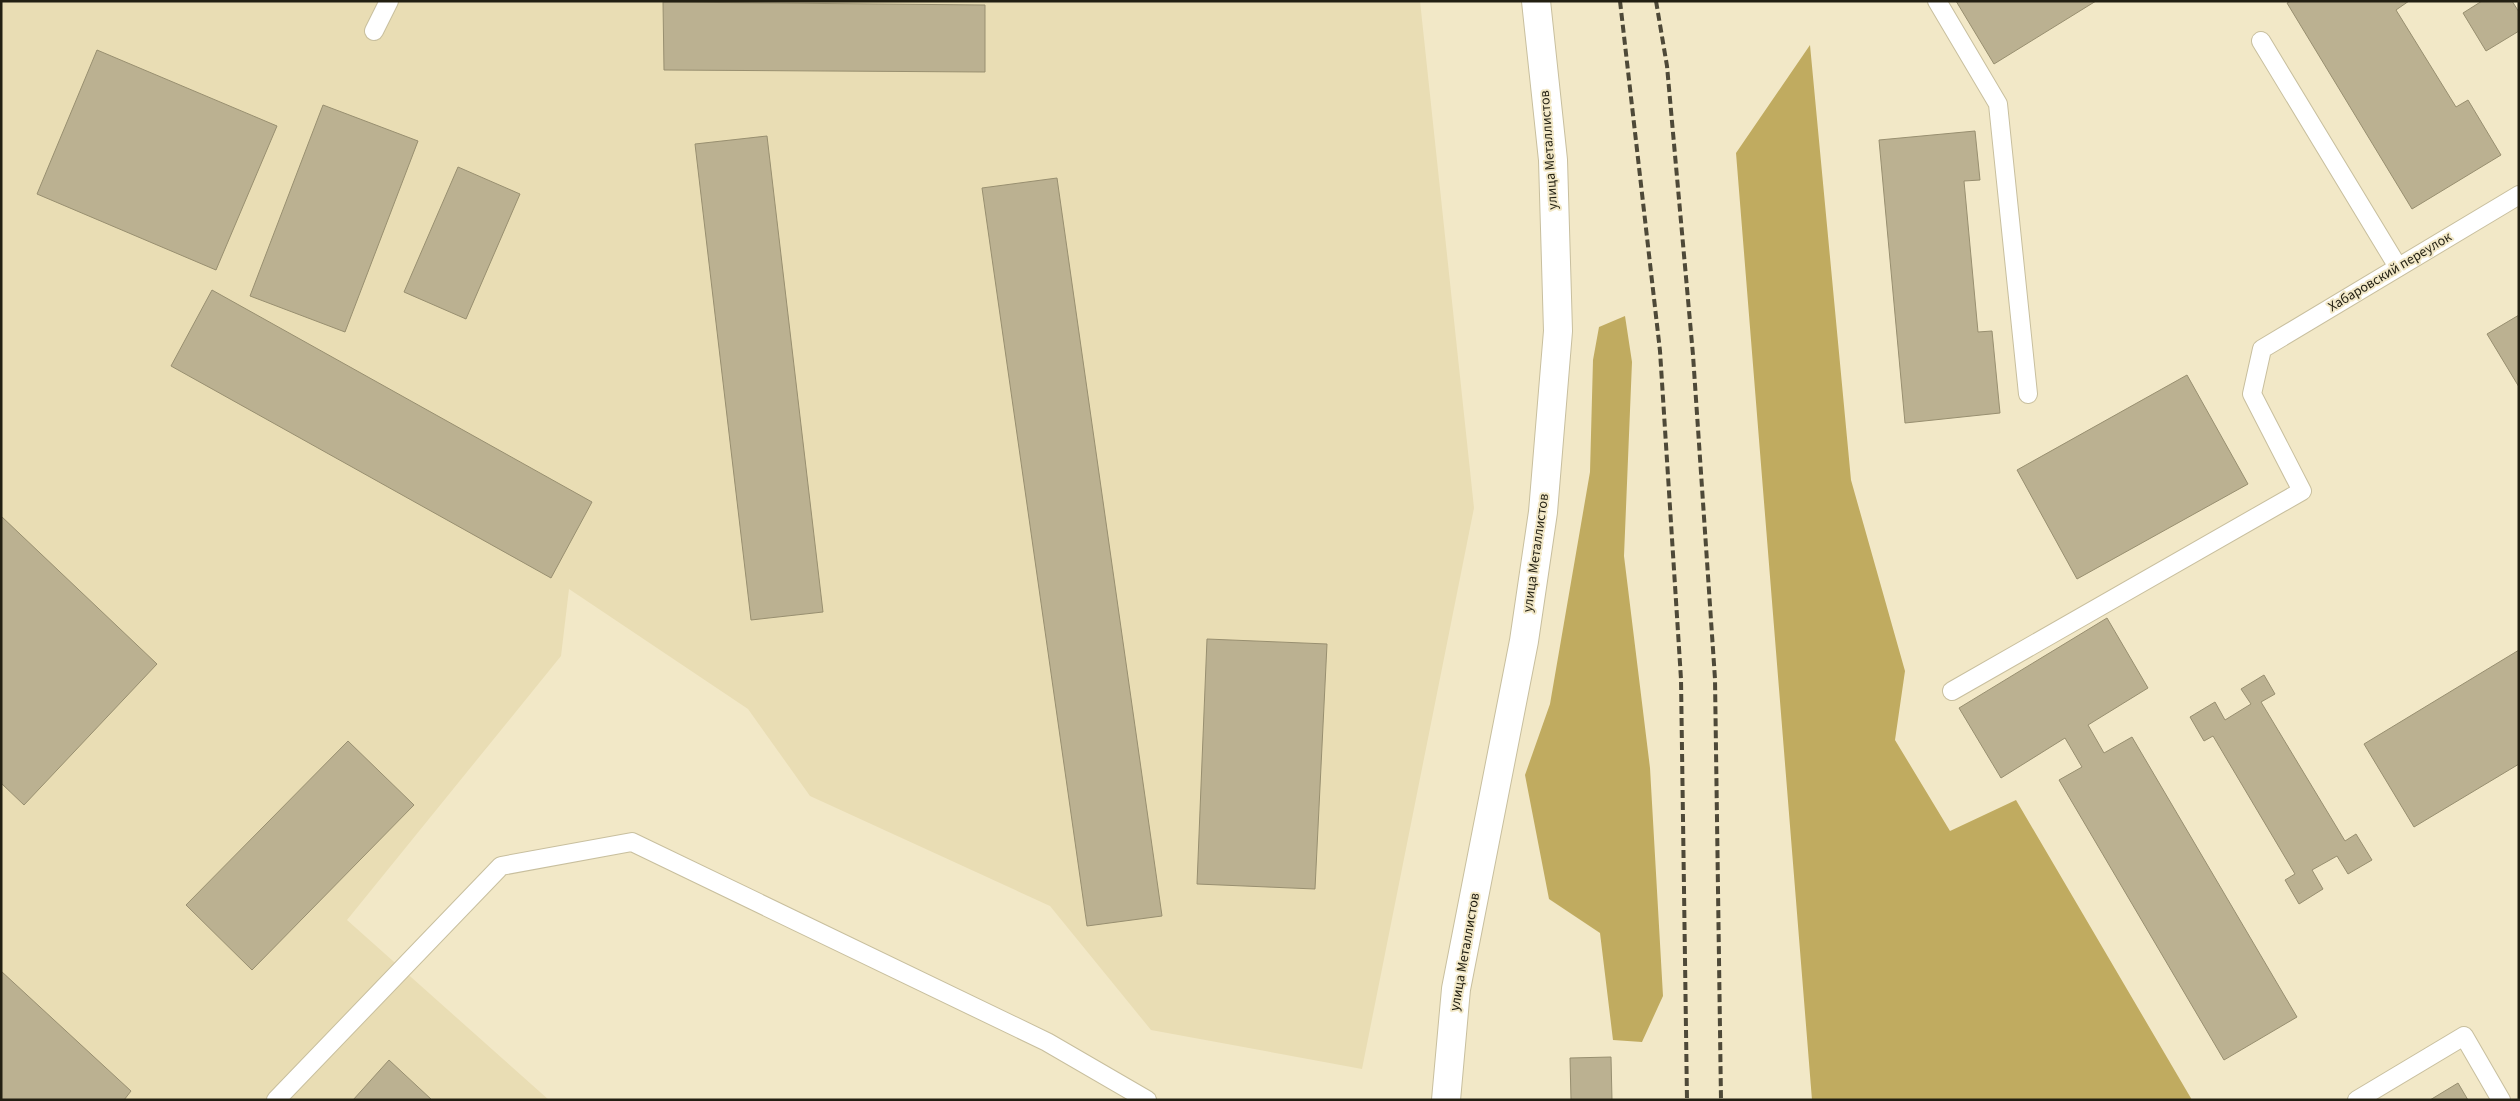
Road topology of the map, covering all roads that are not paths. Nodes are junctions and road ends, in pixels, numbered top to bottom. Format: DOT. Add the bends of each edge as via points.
graph roads {
  1 [pos="389,1"];
  2 [pos="1536,1"];
  3 [pos="1937,1"];
  4 [pos="374,30"];
  5 [pos="2261,41"];
  6 [pos="2519,195"];
  7 [pos="2398,267"];
  8 [pos="2028,394"];
  9 [pos="1952,691"];
  10 [pos="276,1100"];
  11 [pos="1147,1100"];
  12 [pos="1446,1100"];
  13 [pos="2357,1100"];
  14 [pos="2501,1100"];
  1 -- 4 [label="lane"];
  2 -- 12 [label="main road, улица Металлистов" via="1553,160 1558,331 1543,512 1524,641 1456,989"];
  3 -- 8 [label="lane" via="1998,104"];
  5 -- 7 [label="lane"];
  6 -- 7 [label="lane, Хабаровский переулок"];
  7 -- 9 [label="lane, Хабаровский переулок" via="2262,349 2252,394 2302,491"];
  10 -- 11 [label="lane" via="501,866 632,842 1047,1042"];
  13 -- 14 [label="lane" via="2464,1036"];
}
